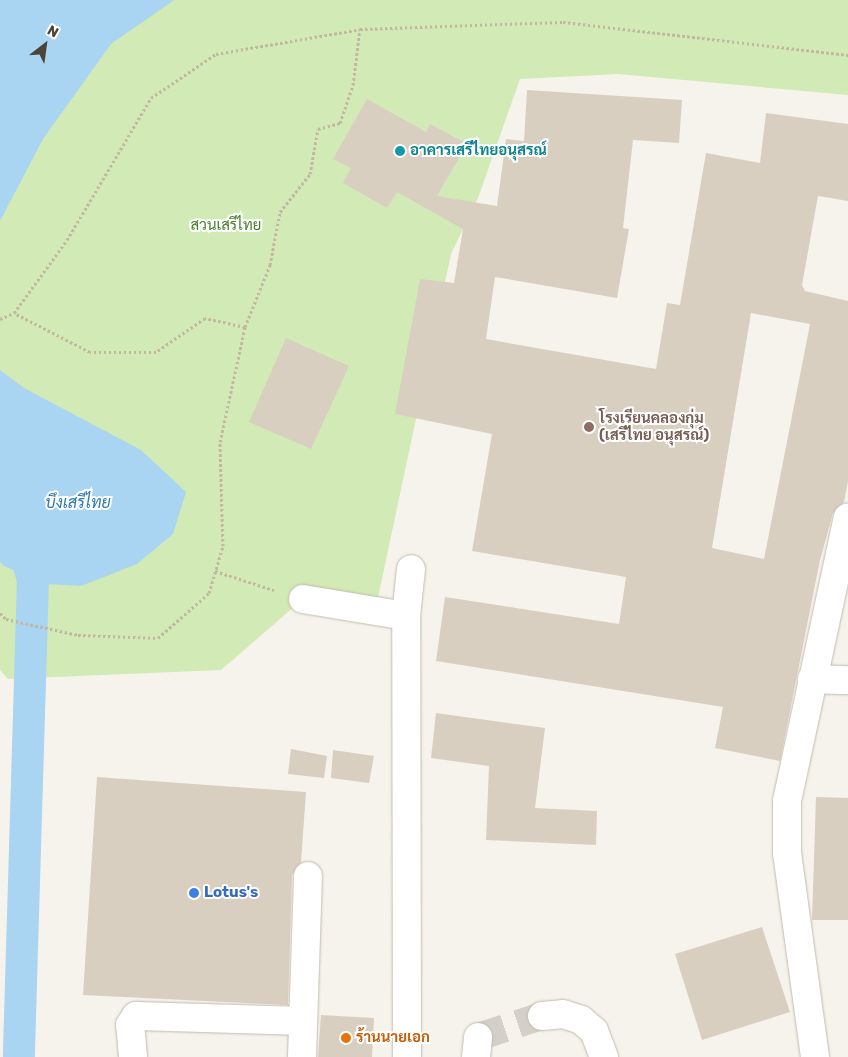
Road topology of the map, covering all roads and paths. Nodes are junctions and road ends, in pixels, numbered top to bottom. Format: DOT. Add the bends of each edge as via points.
graph roads {
  1 [pos="360,29"];
  2 [pos="848,55"];
  3 [pos="14,312"];
  4 [pos="0,319"];
  5 [pos="245,327"];
  6 [pos="848,517"];
  7 [pos="411,569"];
  8 [pos="216,571"];
  9 [pos="303,599"];
  10 [pos="0,613"];
  11 [pos="406,616"];
  12 [pos="812,679"];
  13 [pos="848,680"];
  14 [pos="308,876"];
  15 [pos="542,1016"];
  16 [pos="303,1021"];
  17 [pos="133,1057"];
  18 [pos="302,1057"];
  19 [pos="407,1057"];
  20 [pos="604,1057"];
  21 [pos="815,1057"];
  1 -- 2 [label="path" via="563,22"];
  1 -- 3 [label="path" via="216,54 151,98 67,240"];
  1 -- 5 [label="path" via="353,85 340,123 318,129 310,174 280,212 270,265"];
  3 -- 4 [label="path"];
  3 -- 5 [label="path" via="90,352 156,352 205,318"];
  5 -- 8 [label="path" via="220,442 223,546"];
  6 -- 12 [label="street"];
  7 -- 11 [label="street"];
  8 -- 9 [label="path"];
  8 -- 10 [label="path" via="209,593 158,638 78,635 6,619"];
  9 -- 11 [label="street"];
  11 -- 19 [label="street"];
  12 -- 13 [label="street"];
  12 -- 21 [label="street" via="787,802 787,853"];
  14 -- 16 [label="street"];
  15 -- 20 [label="street" via="563,1014 581,1020 594,1032"];
  16 -- 17 [label="street" via="136,1016 130,1025"];
  16 -- 18 [label="street"];
}
